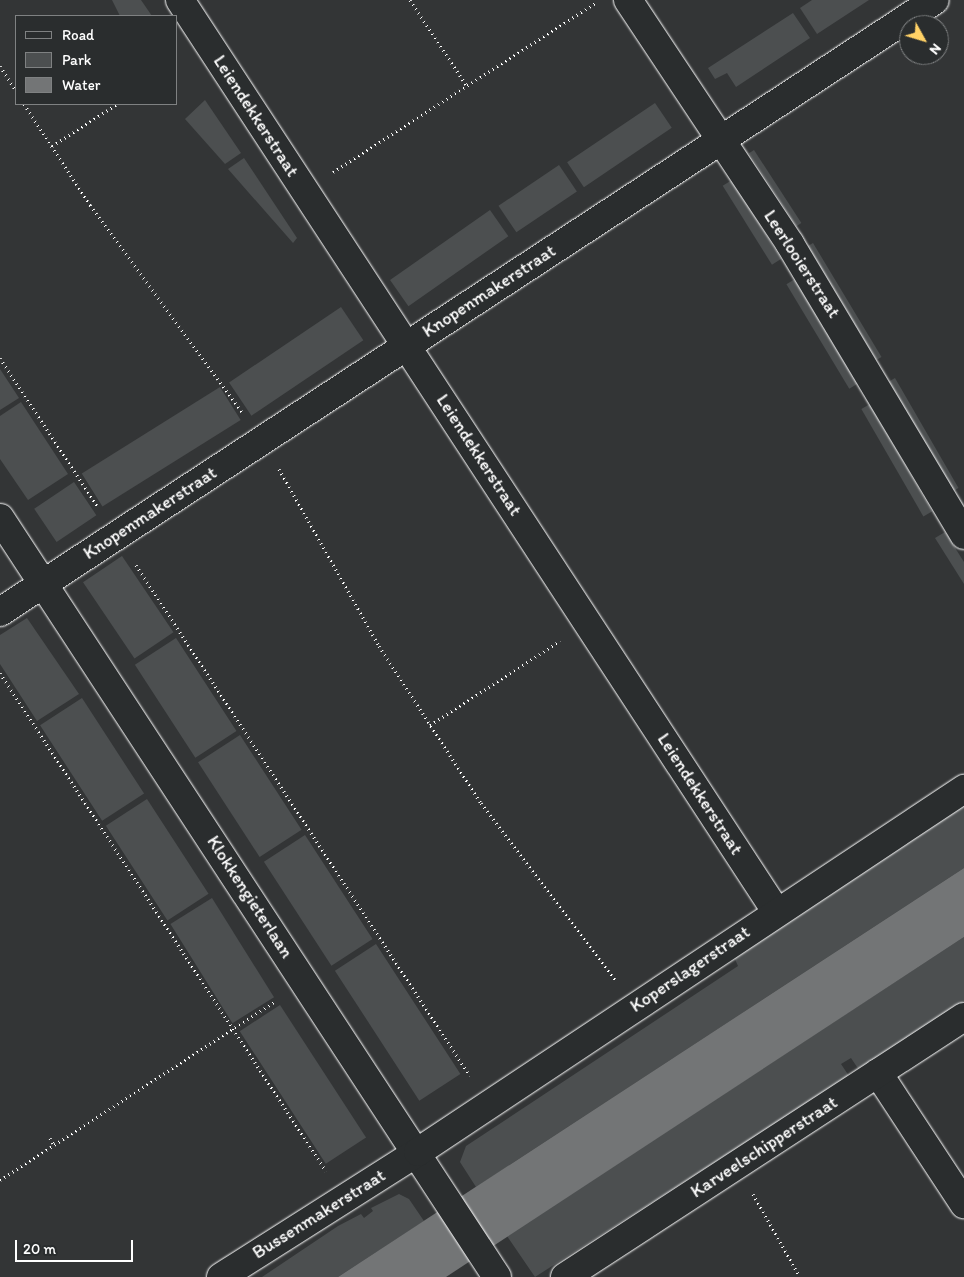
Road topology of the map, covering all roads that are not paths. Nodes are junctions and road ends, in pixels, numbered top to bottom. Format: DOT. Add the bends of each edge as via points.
graph roads {
  1 [pos="180,0"];
  2 [pos="628,0"];
  3 [pos="935,0"];
  4 [pos="721,141"];
  5 [pos="406,344"];
  6 [pos="0,518"];
  7 [pos="964,535"];
  8 [pos="43,584"];
  9 [pos="0,612"];
  10 [pos="964,789"];
  11 [pos="776,911"];
  12 [pos="964,1017"];
  13 [pos="878,1073"];
  14 [pos="425,1163"];
  15 [pos="964,1204"];
  16 [pos="221,1277"];
  17 [pos="497,1277"];
  18 [pos="565,1277"];
  1 -- 5 [label="street, Leiendekkerstraat"];
  2 -- 4 [label="street, Leerlooierstraat"];
  3 -- 4 [label="street, Knopenmakerstraat"];
  4 -- 5 [label="street, Knopenmakerstraat"];
  4 -- 7 [label="street, Leerlooierstraat" via="867,368"];
  5 -- 8 [label="street, Knopenmakerstraat"];
  5 -- 11 [label="street, Leiendekkerstraat"];
  6 -- 8 [label="street, Klokkengieterlaan"];
  8 -- 9 [label="street, Knopenmakerstraat"];
  8 -- 14 [label="street, Klokkengieterlaan"];
  10 -- 11 [label="street, Koperslagerstraat"];
  11 -- 14 [label="street, Koperslagerstraat" via="489,1104"];
  12 -- 13 [label="street, Karveelschipperstraat"];
  13 -- 15 [label="street"];
  13 -- 18 [label="street, Karveelschipperstraat"];
  14 -- 16 [label="street, Bussenmakerstraat" via="344,1199"];
  14 -- 17 [label="street, Klokkengieterlaan"];
}
